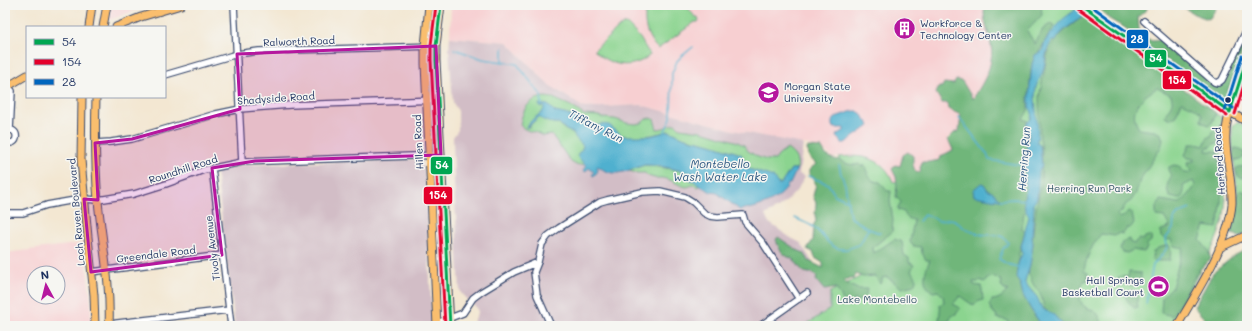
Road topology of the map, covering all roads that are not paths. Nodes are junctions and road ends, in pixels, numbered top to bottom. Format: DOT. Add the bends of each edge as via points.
graph roads {
  1 [pos="92,5"];
  2 [pos="107,5"];
  3 [pos="181,5"];
  4 [pos="234,5"];
  5 [pos="429,5"];
  6 [pos="441,5"];
  7 [pos="1081,5"];
  8 [pos="1144,21"];
  9 [pos="89,26"];
  10 [pos="103,26"];
  11 [pos="119,26"];
  12 [pos="1247,30"];
  13 [pos="425,46"];
  14 [pos="436,46"];
  15 [pos="237,54"];
  16 [pos="1247,58"];
  17 [pos="166,75"];
  18 [pos="26,76"];
  19 [pos="7,87"];
  20 [pos="82,98"];
  21 [pos="96,98"];
  22 [pos="426,100"];
  23 [pos="438,100"];
  24 [pos="240,108"];
  25 [pos="1230,112"];
  26 [pos="1247,122"];
  27 [pos="7,131"];
  28 [pos="5,141"];
  29 [pos="95,143"];
  30 [pos="429,155"];
  31 [pos="441,155"];
  32 [pos="242,162"];
  33 [pos="212,168"];
  34 [pos="84,199"];
  35 [pos="98,200"];
  36 [pos="5,213"];
  37 [pos="1247,236"];
  38 [pos="1219,248"];
  39 [pos="222,255"];
  40 [pos="538,262"];
  41 [pos="106,269"];
  42 [pos="91,272"];
  43 [pos="808,293"];
  44 [pos="799,299"];
  45 [pos="229,310"];
  46 [pos="450,318"];
  47 [pos="437,324"];
  48 [pos="109,325"];
  49 [pos="94,326"];
  50 [pos="231,326"];
  51 [pos="450,326"];
  52 [pos="551,326"];
  53 [pos="760,326"];
  54 [pos="1177,326"];
  1 -- 9 [label="main road"];
  2 -- 10 [label="main road"];
  3 -- 11 [label="main road"];
  4 -- 15 [label="street"];
  5 -- 13 [label="main road, Hillen Road"];
  6 -- 14 [label="main road"];
  7 -- 25 [label="main road"];
  8 -- 12 [label="street" via="1218,83 1222,80"];
  13 -- 14 [label="street, Ralworth Road"];
  13 -- 15 [label="street, Ralworth Road" via="273,50"];
  13 -- 22 [label="main road, Hillen Road"];
  14 -- 23 [label="main road"];
  15 -- 17 [label="street, Ralworth Road"];
  15 -- 24 [label="street"];
  16 -- 25 [label="main road, Harford Road"];
  18 -- 19 [label="main road"];
  19 -- 27 [label="street" via="12,91"];
  20 -- 34 [label="main road, Loch Raven Boulevard"];
  21 -- 29 [label="main road"];
  22 -- 23 [label="street, Shadyside Road"];
  22 -- 24 [label="street, Shadyside Road"];
  22 -- 30 [label="main road, Hillen Road"];
  23 -- 31 [label="main road"];
  24 -- 29 [label="street, Shadyside Road" via="132,139"];
  24 -- 32 [label="street"];
  25 -- 26 [label="main road"];
  25 -- 38 [label="main road, Harford Road" via="1226,135 1232,205"];
  27 -- 28 [label="street" via="15,132 16,138 12,143"];
  29 -- 35 [label="main road"];
  30 -- 31 [label="street, Roundhill Road"];
  30 -- 32 [label="street, Roundhill Road"];
  30 -- 47 [label="main road, Hillen Road"];
  31 -- 46 [label="main road"];
  32 -- 33 [label="street, Roundhill Road"];
  33 -- 35 [label="street, Roundhill Road" via="134,194"];
  33 -- 39 [label="street, Tivoly Avenue"];
  34 -- 35 [label="street, Roundhill Road"];
  34 -- 36 [label="street, Roundhill Road" via="47,205 23,213"];
  34 -- 42 [label="main road, Loch Raven Boulevard"];
  35 -- 41 [label="main road"];
  37 -- 38 [label="main road"];
  38 -- 54 [label="main road, Harford Road"];
  39 -- 41 [label="street, Greendale Road"];
  39 -- 45 [label="street, Tivoly Avenue"];
  40 -- 44 [label="street" via="541,248 548,236 600,202 642,192 664,192 688,199 710,216 743,215"];
  40 -- 46 [label="street" via="514,272 481,292 473,298 463,313"];
  40 -- 52 [label="street" via="534,272 537,295"];
  41 -- 42 [label="street, Greendale Road"];
  41 -- 48 [label="main road"];
  42 -- 49 [label="main road, Loch Raven Boulevard"];
  43 -- 44 [label="street"];
  44 -- 53 [label="street"];
  45 -- 48 [label="street"];
  45 -- 50 [label="street, Tivoly Avenue"];
  46 -- 47 [label="street"];
  46 -- 51 [label="main road"];
}
